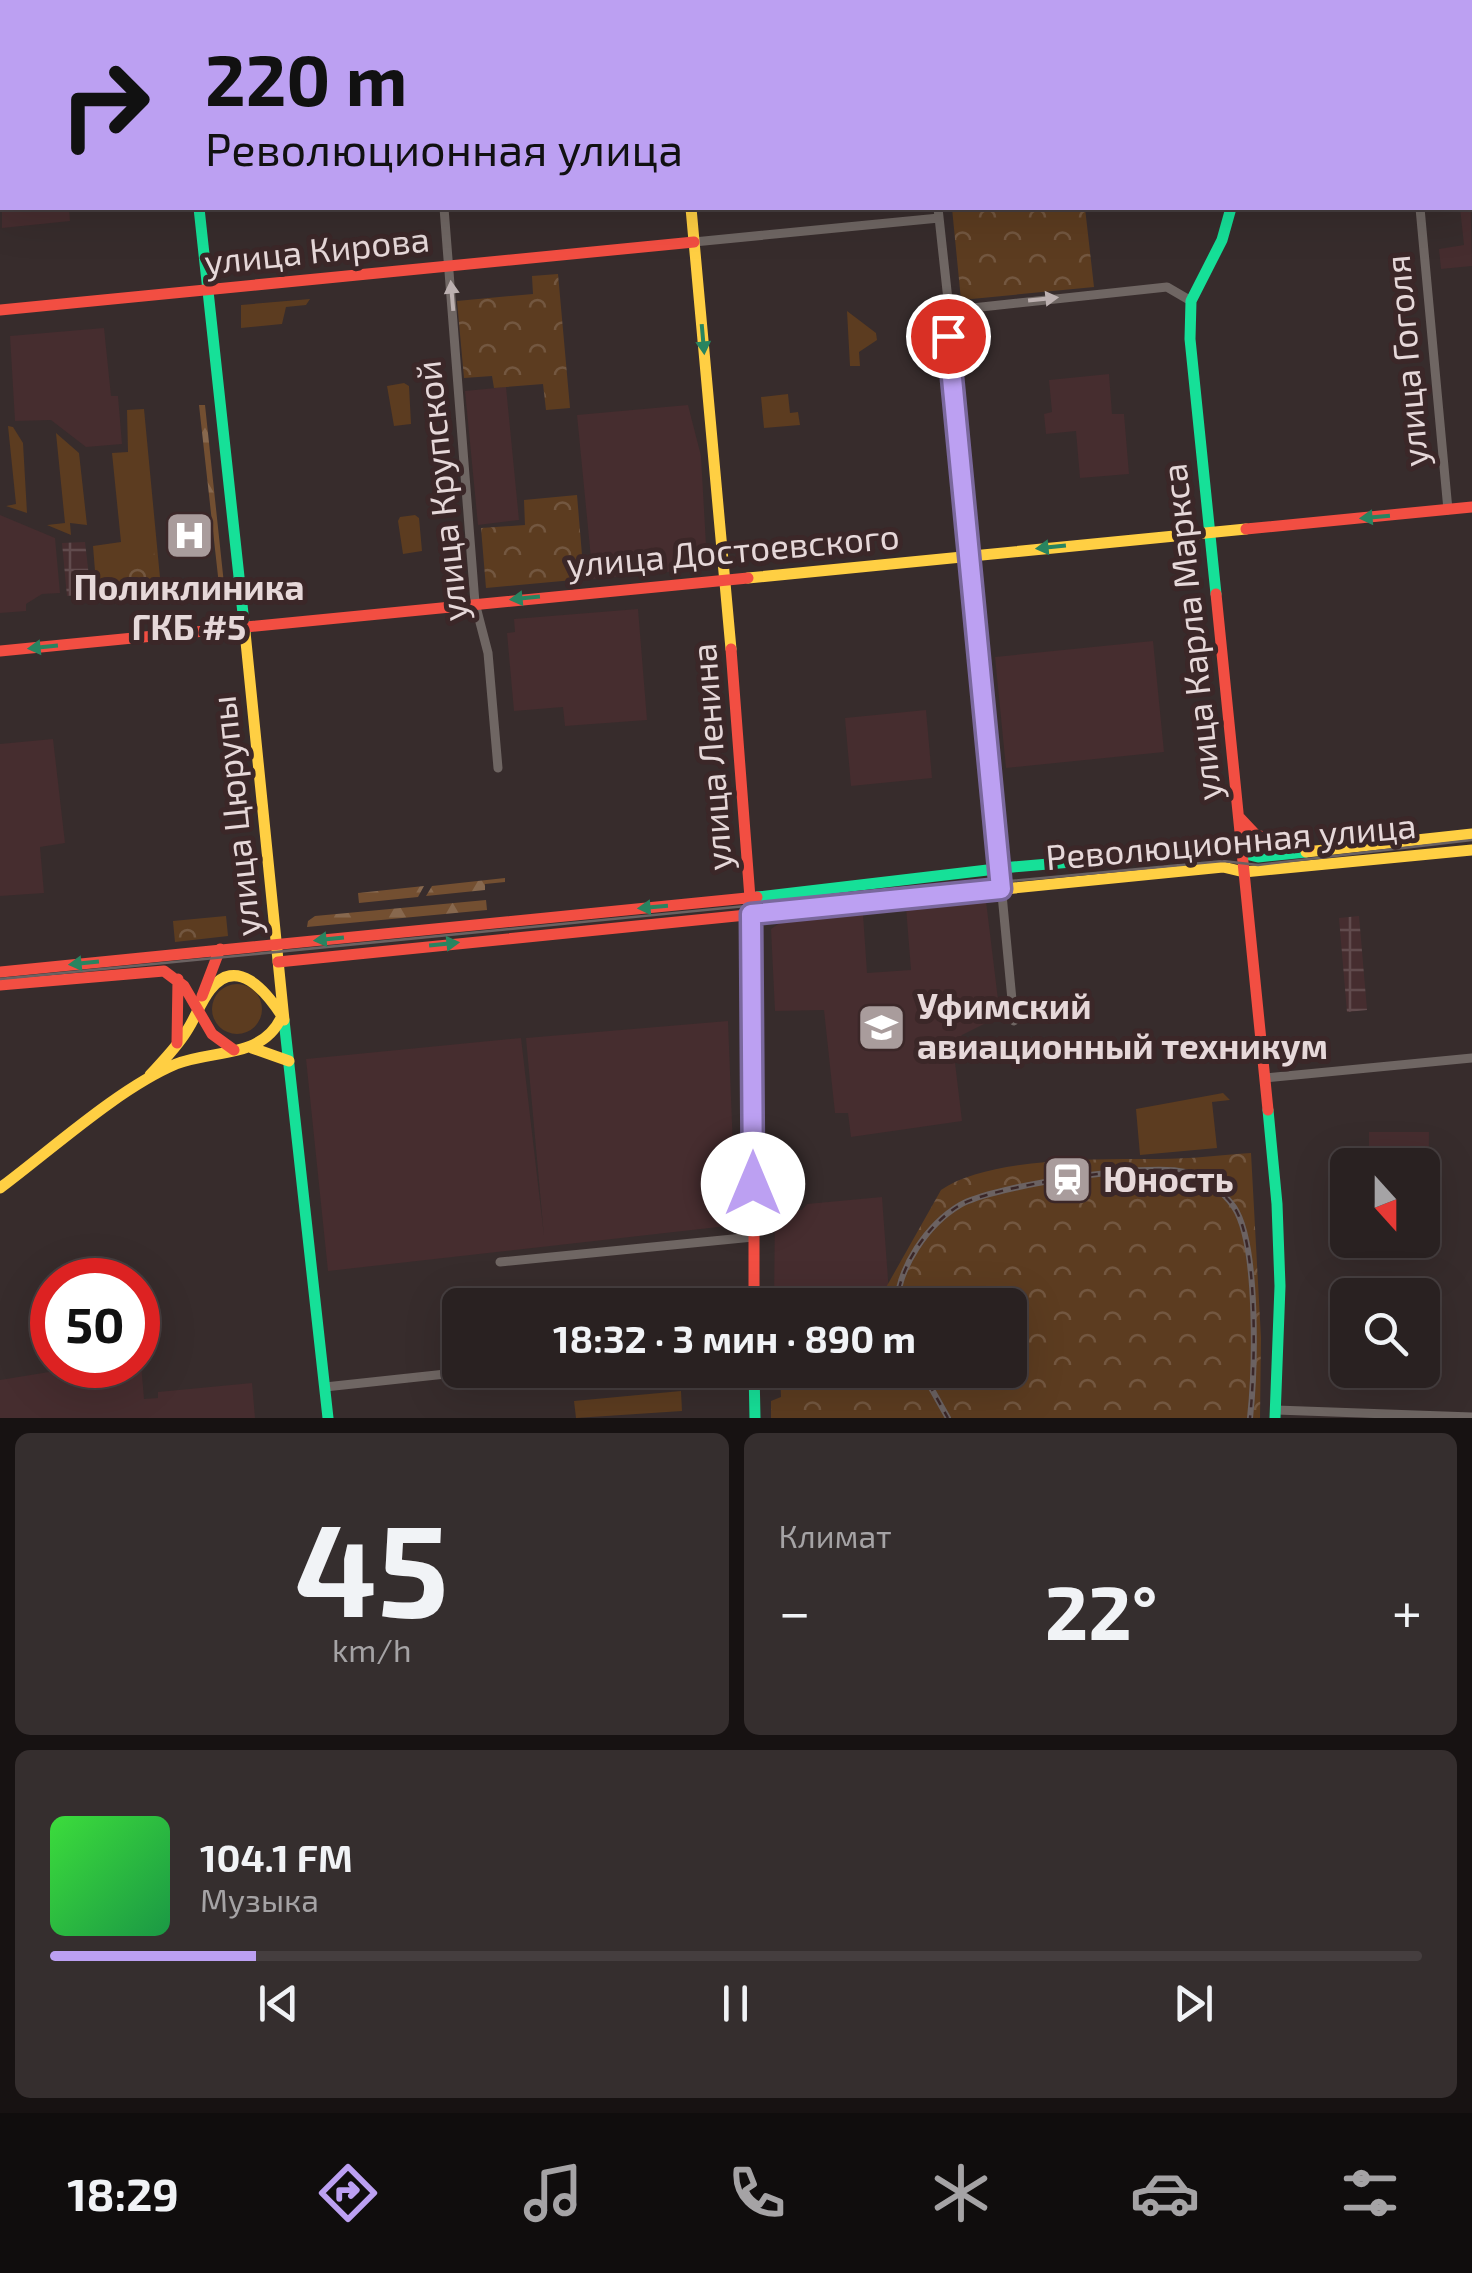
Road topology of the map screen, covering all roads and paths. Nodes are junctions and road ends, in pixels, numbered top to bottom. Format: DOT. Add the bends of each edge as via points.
graph roads {
  1 [pos="199,210"];
  2 [pos="444,210"];
  3 [pos="691,210"];
  4 [pos="1230,210"];
  5 [pos="1420,210"];
  6 [pos="939,213"];
  7 [pos="694,242"];
  8 [pos="449,264"];
  9 [pos="206,290"];
  10 [pos="1192,300"];
  11 [pos="963,309"];
  12 [pos="0,310"];
  13 [pos="1472,508"];
  14 [pos="1448,510"];
  15 [pos="1208,533"];
  16 [pos="968,556"];
  17 [pos="726,578"];
  18 [pos="476,603"];
  19 [pos="244,625"];
  20 [pos="0,651"];
  21 [pos="498,768"];
  22 [pos="1240,818"];
  23 [pos="1472,834"];
  24 [pos="1328,850"];
  25 [pos="1472,850"];
  26 [pos="1244,855"];
  27 [pos="1001,869"];
  28 [pos="1244,872"];
  29 [pos="1001,889"];
  30 [pos="750,898"];
  31 [pos="751,914"];
  32 [pos="276,944"];
  33 [pos="220,949"];
  34 [pos="278,962"];
  35 [pos="0,972"];
  36 [pos="178,979"];
  37 [pos="0,985"];
  38 [pos="199,1008"];
  39 [pos="282,1016"];
  40 [pos="1014,1021"];
  41 [pos="177,1043"];
  42 [pos="252,1048"];
  43 [pos="234,1050"];
  44 [pos="1472,1058"];
  45 [pos="289,1061"];
  46 [pos="150,1075"];
  47 [pos="1265,1078"];
  48 [pos="0,1188"];
  49 [pos="753,1237"];
  50 [pos="500,1262"];
  51 [pos="754,1288"];
  52 [pos="442,1374"];
  53 [pos="325,1387"];
  54 [pos="754,1388"];
  55 [pos="1275,1414"];
  56 [pos="1472,1416"];
  57 [pos="328,1418"];
  58 [pos="755,1418"];
  1 -- 9 [label="main road, улица Цюрупы"];
  2 -- 8 [label="street, улица Крупской"];
  3 -- 7 [label="main road, улица Ленина"];
  4 -- 10 [label="main road, улица Карла Маркса"];
  5 -- 14 [label="street, улица Гоголя"];
  6 -- 7 [label="street, улица Кирова"];
  6 -- 11 [label="street" via="948,300"];
  7 -- 8 [label="main road, улица Кирова"];
  7 -- 17 [label="main road, улица Ленина, one-way"];
  8 -- 9 [label="main road, улица Кирова"];
  18 -- 8 [label="street, улица Крупской, one-way"];
  9 -- 12 [label="main road, улица Кирова"];
  9 -- 19 [label="main road, улица Цюрупы"];
  11 -- 10 [label="street, one-way" via="1167,287"];
  10 -- 15 [label="main road, улица Карла Маркса"];
  11 -- 16 [label="street" via="946,314"];
  13 -- 14 [label="main road, улица Достоевского"];
  14 -- 15 [label="main road, улица Достоевского, one-way"];
  15 -- 16 [label="main road, улица Достоевского, one-way"];
  15 -- 22 [label="main road, улица Карла Маркса"];
  16 -- 17 [label="main road, улица Достоевского"];
  16 -- 27 [label="street"];
  17 -- 18 [label="main road, улица Достоевского, one-way"];
  17 -- 30 [label="main road, улица Ленина"];
  18 -- 19 [label="main road, улица Достоевского"];
  18 -- 21 [label="street, улица Крупской" via="488,652"];
  19 -- 20 [label="main road, улица Достоевского, one-way"];
  19 -- 32 [label="main road, улица Цюрупы"];
  22 -- 24 [label="main road" via="1256,835"];
  22 -- 26 [label="main road, улица Карла Маркса"];
  23 -- 24 [label="main road, Революционная улица"];
  24 -- 26 [label="main road, Революционная улица"];
  25 -- 28 [label="main road, Революционная улица"];
  26 -- 27 [label="main road, Революционная улица" via="1225,850"];
  26 -- 28 [label="main road, улица Карла Маркса"];
  27 -- 29 [label="street"];
  27 -- 30 [label="main road, Революционная улица"];
  28 -- 29 [label="main road, Революционная улица" via="1224,867"];
  28 -- 47 [label="main road, улица Карла Маркса"];
  29 -- 31 [label="main road, Революционная улица"];
  29 -- 40 [label="street"];
  30 -- 31 [label="main road, улица Ленина"];
  30 -- 32 [label="main road, Революционная улица, one-way"];
  34 -- 31 [label="main road, Революционная улица, one-way"];
  31 -- 49 [label="main road, улица Ленина"];
  32 -- 33 [label="main road"];
  32 -- 34 [label="main road, улица Цюрупы"];
  33 -- 35 [label="main road, one-way"];
  33 -- 38 [label="main road"];
  34 -- 39 [label="main road, улица Цюрупы"];
  36 -- 37 [label="main road" via="159,970"];
  36 -- 38 [label="main road"];
  36 -- 41 [label="main road"];
  38 -- 39 [label="main road" via="214,984 238,975 265,990"];
  38 -- 41 [label="main road"];
  38 -- 43 [label="main road" via="212,1034"];
  39 -- 42 [label="main road" via="275,1032"];
  39 -- 45 [label="main road, улица Цюрупы"];
  41 -- 46 [label="main road"];
  42 -- 43 [label="main road"];
  42 -- 45 [label="main road"];
  43 -- 46 [label="main road"];
  44 -- 47 [label="street"];
  45 -- 53 [label="main road, улица Цюрупы"];
  46 -- 48 [label="main road"];
  47 -- 55 [label="main road, улица Карла Маркса" via="1280,1248"];
  49 -- 50 [label="street"];
  49 -- 51 [label="main road, улица Ленина"];
  52 -- 53 [label="street"];
  53 -- 57 [label="main road, улица Цюрупы"];
  54 -- 58 [label="main road"];
  55 -- 56 [label="street"];
}
